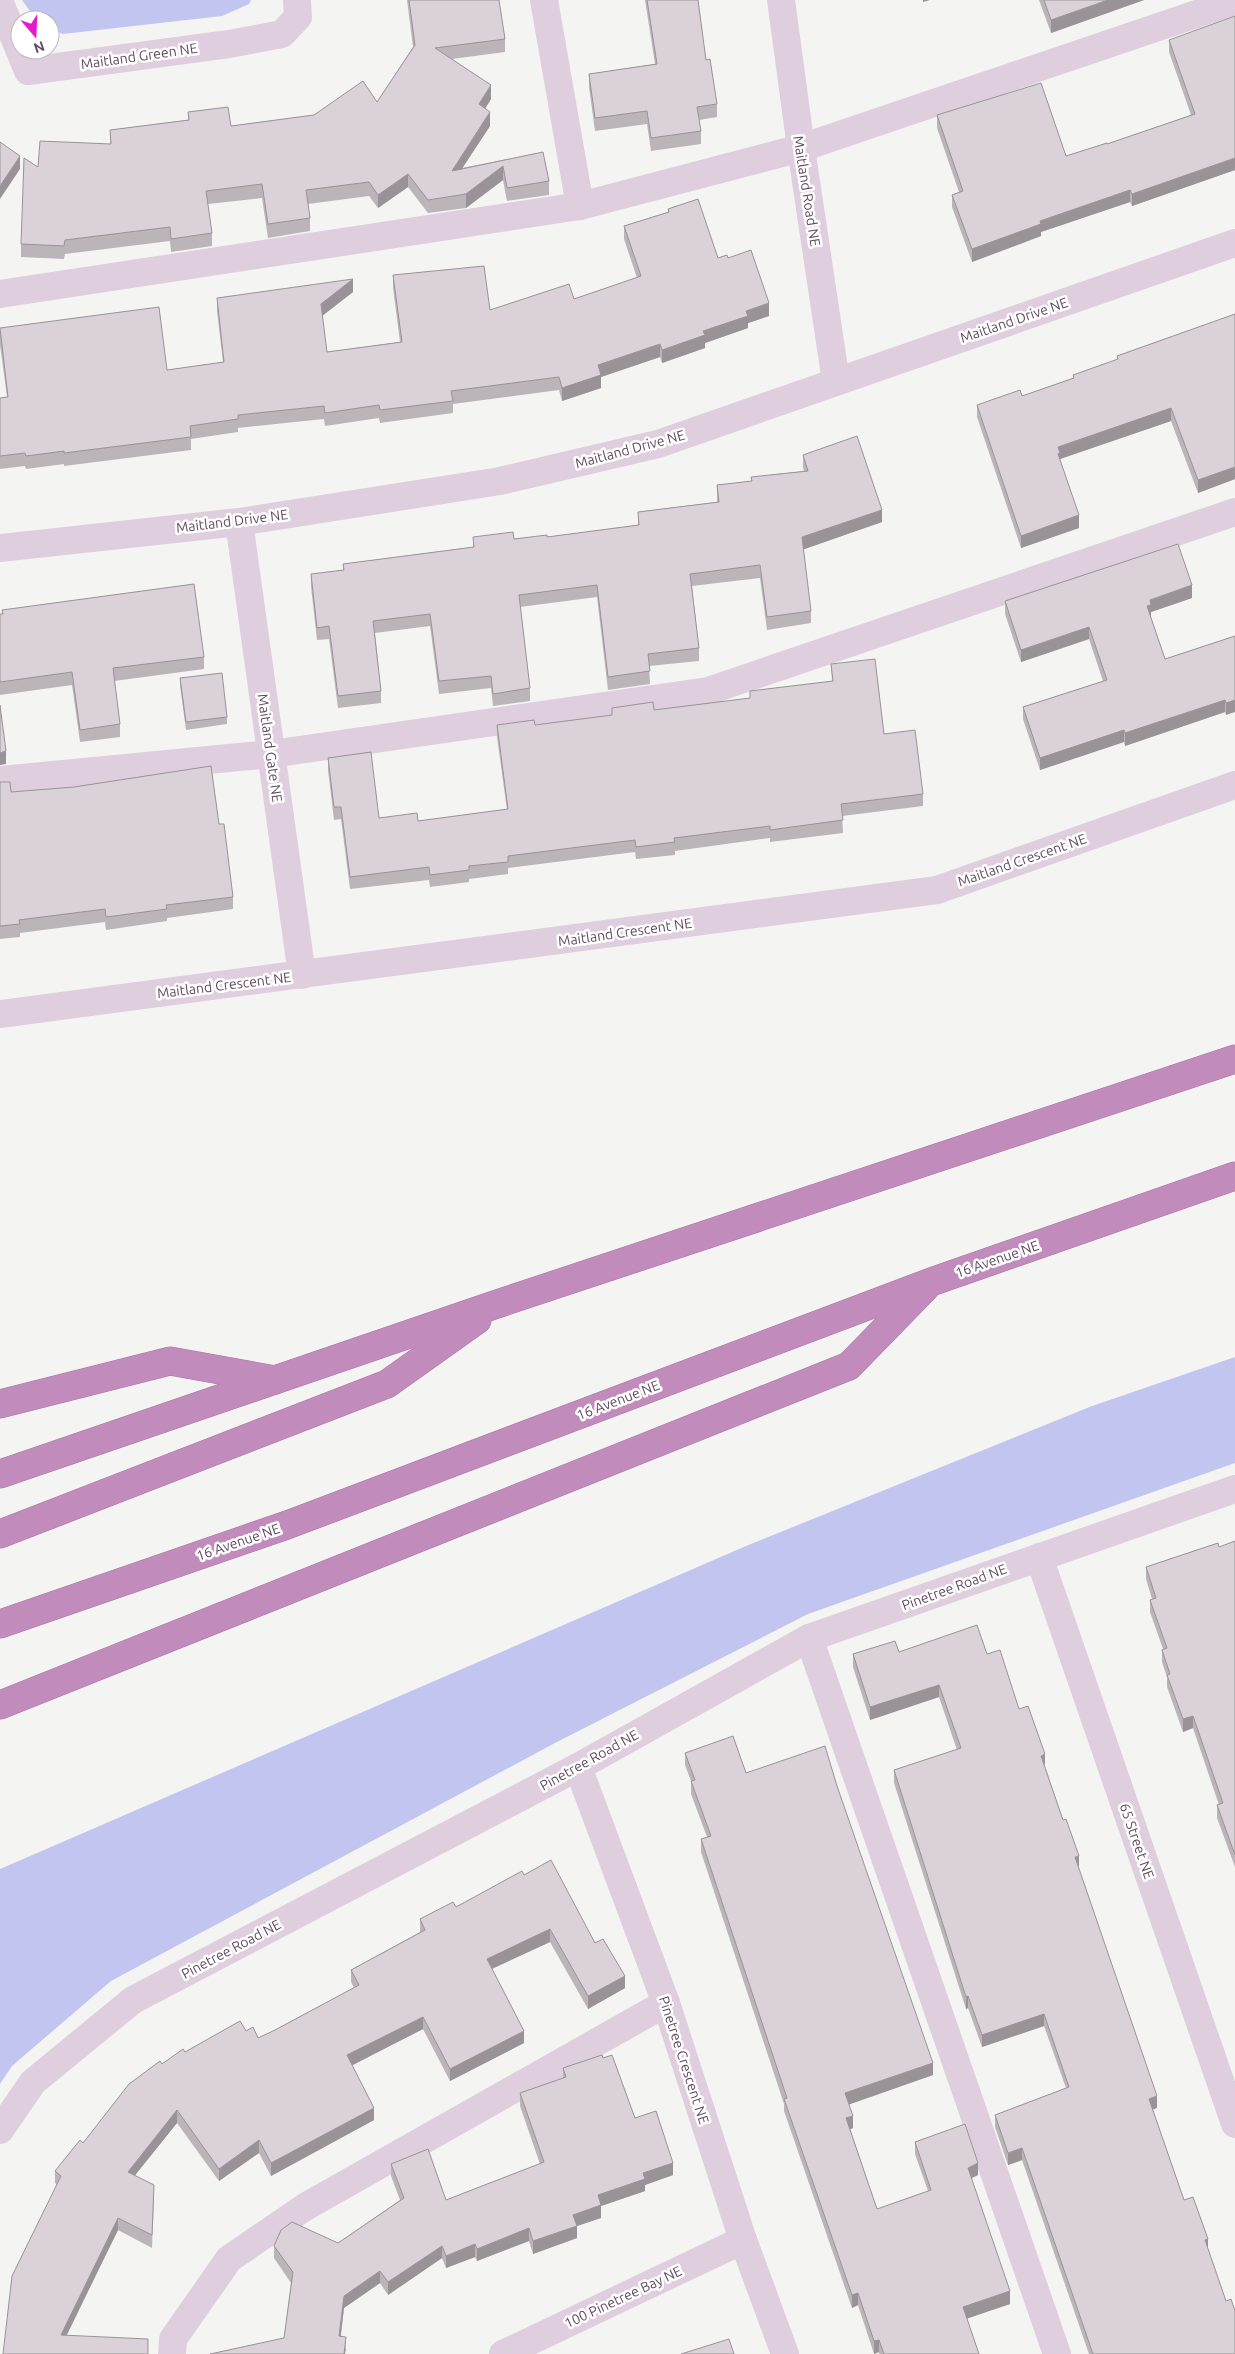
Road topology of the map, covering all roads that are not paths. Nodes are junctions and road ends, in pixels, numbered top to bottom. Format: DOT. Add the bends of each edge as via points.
graph roads {
  1 [pos="297,0"];
  2 [pos="544,0"];
  3 [pos="781,0"];
  4 [pos="1235,1"];
  5 [pos="0,3"];
  6 [pos="801,148"];
  7 [pos="580,206"];
  8 [pos="1235,244"];
  9 [pos="0,294"];
  10 [pos="836,382"];
  11 [pos="1235,512"];
  12 [pos="239,522"];
  13 [pos="0,548"];
  14 [pos="271,754"];
  15 [pos="0,780"];
  16 [pos="1235,785"];
  17 [pos="302,975"];
  18 [pos="0,1014"];
  19 [pos="1235,1059"];
  20 [pos="1235,1176"];
  21 [pos="931,1282"];
  22 [pos="500,1303"];
  23 [pos="277,1380"];
  24 [pos="0,1404"];
  25 [pos="0,1474"];
  26 [pos="1235,1489"];
  27 [pos="0,1534"];
  28 [pos="1039,1557"];
  29 [pos="0,1624"];
  30 [pos="809,1638"];
  31 [pos="0,1705"];
  32 [pos="578,1767"];
  33 [pos="666,2003"];
  34 [pos="1235,2124"];
  35 [pos="0,2130"];
  36 [pos="743,2240"];
  37 [pos="172,2354"];
  38 [pos="503,2354"];
  39 [pos="785,2354"];
  40 [pos="1056,2354"];
  1 -- 5 [label="street, Maitland Green NE" via="298,17 282,34 28,71"];
  2 -- 7 [label="street"];
  3 -- 6 [label="street, Maitland Road NE"];
  4 -- 6 [label="street"];
  6 -- 7 [label="street"];
  6 -- 10 [label="street, Maitland Road NE"];
  7 -- 9 [label="street"];
  8 -- 10 [label="street, Maitland Drive NE"];
  10 -- 12 [label="street, Maitland Drive NE" via="640,449 500,481"];
  11 -- 14 [label="street" via="708,691"];
  12 -- 13 [label="street, Maitland Drive NE"];
  12 -- 14 [label="street, Maitland Gate NE"];
  14 -- 15 [label="street"];
  14 -- 17 [label="street, Maitland Gate NE"];
  16 -- 17 [label="street, Maitland Crescent NE" via="937,890"];
  17 -- 18 [label="street, Maitland Crescent NE"];
  19 -- 22 [label="highway"];
  20 -- 21 [label="highway, 16 Avenue NE"];
  21 -- 29 [label="highway, 16 Avenue NE" via="287,1525"];
  21 -- 31 [label="highway" via="849,1366"];
  22 -- 23 [label="highway"];
  22 -- 27 [label="highway" via="387,1384"];
  23 -- 24 [label="highway" via="170,1361"];
  23 -- 25 [label="highway"];
  26 -- 28 [label="street, Pinetree Road NE"];
  28 -- 30 [label="street, Pinetree Road NE"];
  28 -- 34 [label="street, 65 Street NE"];
  30 -- 32 [label="street, Pinetree Road NE"];
  30 -- 40 [label="street"];
  32 -- 33 [label="street, Pinetree Crescent NE"];
  32 -- 35 [label="street, Pinetree Road NE" via="133,2000 33,2082"];
  33 -- 36 [label="street, Pinetree Crescent NE"];
  33 -- 37 [label="street" via="305,2207 229,2259 173,2338"];
  36 -- 38 [label="street, 100 Pinetree Bay NE"];
  36 -- 39 [label="street, Pinetree Crescent NE"];
}
